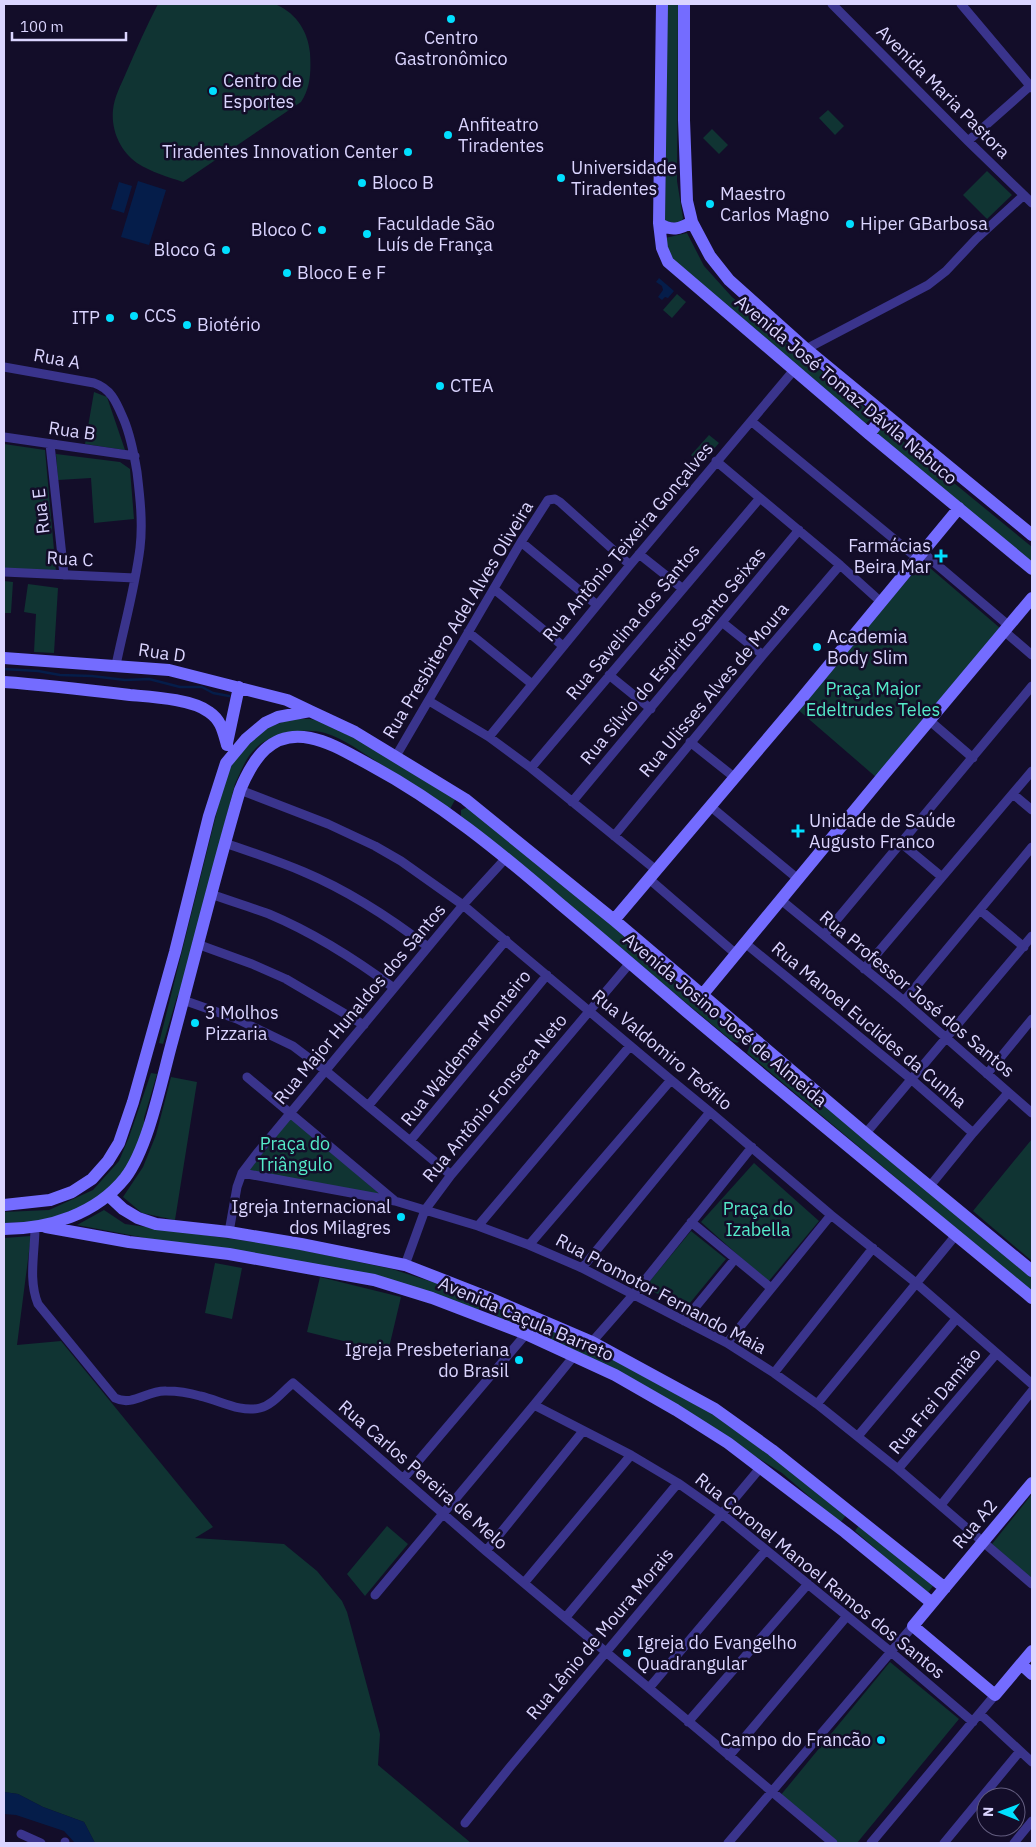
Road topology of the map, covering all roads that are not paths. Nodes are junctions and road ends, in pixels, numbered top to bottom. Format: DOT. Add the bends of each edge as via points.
graph roads {
  1 [pos="662,4"];
  2 [pos="684,4"];
  3 [pos="832,4"];
  4 [pos="961,4"];
  5 [pos="1031,87"];
  6 [pos="968,141"];
  7 [pos="1024,195"];
  8 [pos="1032,203"];
  9 [pos="692,222"];
  10 [pos="660,223"];
  11 [pos="806,349"];
  12 [pos="4,367"];
  13 [pos="794,370"];
  14 [pos="885,414"];
  15 [pos="751,420"];
  16 [pos="869,434"];
  17 [pos="4,437"];
  18 [pos="50,444"];
  19 [pos="135,456"];
  20 [pos="716,461"];
  21 [pos="760,498"];
  22 [pos="959,508"];
  23 [pos="799,530"];
  24 [pos="1032,535"];
  25 [pos="521,542"];
  26 [pos="639,554"];
  27 [pos="920,555"];
  28 [pos="630,565"];
  29 [pos="840,565"];
  30 [pos="1032,569"];
  31 [pos="4,572"];
  32 [pos="64,575"];
  33 [pos="135,578"];
  34 [pos="494,589"];
  35 [pos="683,589"];
  36 [pos="1032,598"];
  37 [pos="881,602"];
  38 [pos="597,605"];
  39 [pos="723,623"];
  40 [pos="1006,628"];
  41 [pos="468,632"];
  42 [pos="563,646"];
  43 [pos="763,655"];
  44 [pos="1032,655"];
  45 [pos="4,658"];
  46 [pos="116,665"];
  47 [pos="609,676"];
  48 [pos="4,682"];
  49 [pos="532,684"];
  50 [pos="1032,686"];
  51 [pos="239,687"];
  52 [pos="429,701"];
  53 [pos="651,709"];
  54 [pos="310,711"];
  55 [pos="930,721"];
  56 [pos="489,737"];
  57 [pos="690,742"];
  58 [pos="227,745"];
  59 [pos="396,756"];
  60 [pos="973,758"];
  61 [pos="226,763"];
  62 [pos="531,768"];
  63 [pos="1032,771"];
  64 [pos="734,777"];
  65 [pos="240,790"];
  66 [pos="1013,794"];
  67 [pos="465,799"];
  68 [pos="572,802"];
  69 [pos="710,806"];
  70 [pos="1032,810"];
  71 [pos="454,817"];
  72 [pos="614,836"];
  73 [pos="225,842"];
  74 [pos="901,843"];
  75 [pos="1032,847"];
  76 [pos="506,858"];
  77 [pos="652,874"];
  78 [pos="942,877"];
  79 [pos="798,879"];
  80 [pos="211,894"];
  81 [pos="781,900"];
  82 [pos="463,905"];
  83 [pos="980,910"];
  84 [pos="614,920"];
  85 [pos="824,935"];
  86 [pos="1032,936"];
  87 [pos="506,940"];
  88 [pos="745,943"];
  89 [pos="197,944"];
  90 [pos="428,947"];
  91 [pos="1024,947"];
  92 [pos="736,954"];
  93 [pos="630,963"];
  94 [pos="864,969"];
  95 [pos="547,974"];
  96 [pos="394,988"];
  97 [pos="163,993"];
  98 [pos="702,994"];
  99 [pos="183,1000"];
  100 [pos="904,1001"];
  101 [pos="589,1011"];
  102 [pos="1032,1019"];
  103 [pos="364,1025"];
  104 [pos="751,1036"];
  105 [pos="945,1037"];
  106 [pos="630,1046"];
  107 [pos="736,1053"];
  108 [pos="326,1071"];
  109 [pos="987,1074"];
  110 [pos="247,1078"];
  111 [pos="911,1079"];
  112 [pos="671,1080"];
  113 [pos="1008,1093"];
  114 [pos="368,1106"];
  115 [pos="1030,1107"];
  116 [pos="710,1112"];
  117 [pos="291,1113"];
  118 [pos="150,1119"];
  119 [pos="128,1120"];
  120 [pos="866,1133"];
  121 [pos="973,1133"];
  122 [pos="410,1141"];
  123 [pos="752,1147"];
  124 [pos="242,1173"];
  125 [pos="451,1175"];
  126 [pos="930,1186"];
  127 [pos="108,1195"];
  128 [pos="395,1201"];
  129 [pos="4,1205"];
  130 [pos="425,1210"];
  131 [pos="831,1215"];
  132 [pos="691,1222"];
  133 [pos="478,1226"];
  134 [pos="37,1227"];
  135 [pos="4,1229"];
  136 [pos="229,1232"];
  137 [pos="956,1235"];
  138 [pos="529,1245"];
  139 [pos="872,1248"];
  140 [pos="735,1259"];
  141 [pos="405,1265"];
  142 [pos="582,1268"];
  143 [pos="1032,1271"];
  144 [pos="916,1283"];
  145 [pos="771,1288"];
  146 [pos="633,1295"];
  147 [pos="487,1297"];
  148 [pos="1032,1298"];
  149 [pos="480,1317"];
  150 [pos="956,1319"];
  151 [pos="684,1321"];
  152 [pos="526,1334"];
  153 [pos="592,1342"];
  154 [pos="727,1343"];
  155 [pos="996,1354"];
  156 [pos="574,1356"];
  157 [pos="774,1372"];
  158 [pos="1032,1384"];
  159 [pos="1032,1391"];
  160 [pos="817,1404"];
  161 [pos="534,1406"];
  162 [pos="583,1431"];
  163 [pos="858,1436"];
  164 [pos="630,1455"];
  165 [pos="761,1467"];
  166 [pos="898,1469"];
  167 [pos="403,1479"];
  168 [pos="1032,1482"];
  169 [pos="678,1483"];
  170 [pos="941,1505"];
  171 [pos="722,1514"];
  172 [pos="444,1515"];
  173 [pos="857,1518"];
  174 [pos="845,1532"];
  175 [pos="983,1542"];
  176 [pos="766,1550"];
  177 [pos="486,1551"];
  178 [pos="524,1582"];
  179 [pos="808,1584"];
  180 [pos="1032,1584"];
  181 [pos="945,1588"];
  182 [pos="375,1595"];
  183 [pos="932,1603"];
  184 [pos="847,1616"];
  185 [pos="566,1618"];
  186 [pos="913,1626"];
  187 [pos="1032,1651"];
  188 [pos="891,1652"];
  189 [pos="607,1653"];
  190 [pos="1021,1664"];
  191 [pos="1032,1674"];
  192 [pos="649,1688"];
  193 [pos="995,1695"];
  194 [pos="980,1714"];
  195 [pos="688,1722"];
  196 [pos="974,1722"];
  197 [pos="1020,1751"];
  198 [pos="729,1756"];
  199 [pos="1032,1762"];
  200 [pos="772,1793"];
  201 [pos="1032,1821"];
  202 [pos="465,1823"];
  203 [pos="21,1834"];
  204 [pos="41,1843"];
  205 [pos="728,1843"];
  206 [pos="833,1843"];
  207 [pos="871,1843"];
  208 [pos="944,1843"];
  209 [pos="1014,1843"];
  1 -- 10 [label="main road, Avenida José Tomaz Dávila Nabuco"];
  2 -- 9 [label="main road, Avenida José Tomaz Dávila Nabuco" via="685,167"];
  3 -- 6 [label="street, Avenida Maria Pastora" via="890,68"];
  4 -- 5 [label="street"];
  5 -- 6 [label="street"];
  6 -- 7 [label="street, Avenida Maria Pastora"];
  7 -- 8 [label="street, Avenida Maria Pastora"];
  7 -- 11 [label="street" via="928,285"];
  9 -- 10 [label="main road" via="674,229"];
  9 -- 11 [label="main road, Avenida José Tomaz Dávila Nabuco" via="728,280"];
  10 -- 13 [label="main road, Avenida José Tomaz Dávila Nabuco" via="662,248 668,262"];
  11 -- 14 [label="main road, Avenida José Tomaz Dávila Nabuco"];
  12 -- 19 [label="street, Rua A" via="103,386 118,405"];
  13 -- 15 [label="street, Rua Antônio Teixeira Gonçalves"];
  13 -- 16 [label="main road, Avenida José Tomaz Dávila Nabuco"];
  14 -- 16 [label="main road"];
  14 -- 24 [label="main road, Avenida José Tomaz Dávila Nabuco"];
  15 -- 20 [label="street, Rua Antônio Teixeira Gonçalves"];
  15 -- 27 [label="street"];
  16 -- 22 [label="main road, Avenida José Tomaz Dávila Nabuco"];
  17 -- 18 [label="street, Rua B"];
  18 -- 19 [label="street, Rua B"];
  18 -- 32 [label="street, Rua E"];
  19 -- 33 [label="street" via="141,512"];
  20 -- 21 [label="street"];
  20 -- 26 [label="street, Rua Antônio Teixeira Gonçalves"];
  21 -- 23 [label="street"];
  21 -- 35 [label="street, Rua Savelina dos Santos"];
  22 -- 27 [label="main road"];
  22 -- 30 [label="main road, Avenida José Tomaz Dávila Nabuco"];
  23 -- 29 [label="street"];
  23 -- 39 [label="street, Rua Sílvio do Espírito Santo Seixas"];
  25 -- 28 [label="street, Rua Presbitero Adel Alves Oliveira" via="548,500 555,499"];
  25 -- 34 [label="street, Rua Presbitero Adel Alves Oliveira"];
  25 -- 38 [label="street"];
  26 -- 28 [label="street, Rua Antônio Teixeira Gonçalves"];
  26 -- 35 [label="street"];
  27 -- 37 [label="main road"];
  27 -- 40 [label="street"];
  28 -- 38 [label="street, Rua Antônio Teixeira Gonçalves"];
  29 -- 37 [label="street"];
  29 -- 43 [label="street, Rua Ulisses Alves de Moura"];
  31 -- 32 [label="street, Rua C"];
  32 -- 33 [label="street, Rua C"];
  33 -- 46 [label="street"];
  34 -- 41 [label="street, Rua Presbitero Adel Alves Oliveira"];
  34 -- 42 [label="street"];
  35 -- 47 [label="street, Rua Savelina dos Santos"];
  36 -- 40 [label="main road"];
  37 -- 64 [label="main road"];
  38 -- 42 [label="street, Rua Antônio Teixeira Gonçalves"];
  39 -- 43 [label="street"];
  39 -- 53 [label="street, Rua Sílvio do Espírito Santo Seixas"];
  40 -- 44 [label="street"];
  40 -- 55 [label="main road"];
  41 -- 49 [label="street"];
  41 -- 52 [label="street, Rua Presbitero Adel Alves Oliveira"];
  42 -- 49 [label="street, Rua Antônio Teixeira Gonçalves"];
  43 -- 57 [label="street, Rua Ulisses Alves de Moura"];
  45 -- 46 [label="main road, Rua D"];
  46 -- 51 [label="main road, Rua D" via="169,670"];
  47 -- 53 [label="street"];
  47 -- 62 [label="street, Rua Savelina dos Santos"];
  48 -- 58 [label="main road" via="178,700 208,710 221,724"];
  49 -- 56 [label="street, Rua Antônio Teixeira Gonçalves"];
  50 -- 60 [label="street"];
  51 -- 54 [label="main road, Rua D" via="286,700"];
  51 -- 58 [label="main road"];
  52 -- 56 [label="street"];
  52 -- 59 [label="street, Rua Presbitero Adel Alves Oliveira"];
  53 -- 68 [label="street, Rua Sílvio do Espírito Santo Seixas"];
  54 -- 59 [label="main road, Rua D"];
  54 -- 61 [label="main road" via="265,723"];
  55 -- 60 [label="street"];
  55 -- 79 [label="main road"];
  56 -- 62 [label="street"];
  57 -- 64 [label="street"];
  57 -- 72 [label="street, Rua Ulisses Alves de Moura"];
  58 -- 61 [label="main road"];
  59 -- 67 [label="main road, Avenida Josino José de Almeida"];
  60 -- 74 [label="street"];
  61 -- 97 [label="main road"];
  62 -- 68 [label="street"];
  63 -- 66 [label="street"];
  64 -- 69 [label="main road"];
  65 -- 71 [label="main road, Avenida Josino José de Almeida" via="259,754 273,743 290,737 308,737 325,742 391,776"];
  65 -- 73 [label="main road, Avenida Josino José de Almeida"];
  65 -- 82 [label="street, Rua Valdomiro Teófilo" via="375,846"];
  66 -- 70 [label="street"];
  66 -- 78 [label="street"];
  67 -- 71 [label="main road"];
  67 -- 84 [label="main road, Avenida Josino José de Almeida"];
  68 -- 72 [label="street"];
  69 -- 77 [label="main road"];
  69 -- 79 [label="street"];
  71 -- 76 [label="main road, Avenida Josino José de Almeida"];
  72 -- 77 [label="street"];
  73 -- 80 [label="main road, Avenida Josino José de Almeida"];
  73 -- 90 [label="street" via="343,890 390,918"];
  74 -- 78 [label="street"];
  74 -- 85 [label="street"];
  75 -- 83 [label="street"];
  76 -- 82 [label="street, Rua Major Hunaldos dos Santos"];
  76 -- 93 [label="main road, Avenida Josino José de Almeida"];
  77 -- 84 [label="main road"];
  77 -- 92 [label="street"];
  78 -- 94 [label="street"];
  79 -- 81 [label="main road"];
  80 -- 89 [label="main road, Avenida Josino José de Almeida"];
  80 -- 96 [label="street" via="270,915 315,936"];
  81 -- 85 [label="street, Rua Professor José dos Santos"];
  81 -- 88 [label="main road"];
  82 -- 87 [label="street, Rua Valdomiro Teófilo"];
  82 -- 90 [label="street, Rua Major Hunaldos dos Santos"];
  83 -- 91 [label="street"];
  83 -- 100 [label="street"];
  84 -- 98 [label="main road, Avenida Josino José de Almeida"];
  85 -- 94 [label="street, Rua Professor José dos Santos"];
  86 -- 91 [label="street"];
  87 -- 95 [label="street, Rua Valdomiro Teófilo"];
  87 -- 114 [label="street"];
  88 -- 92 [label="main road"];
  88 -- 111 [label="street, Rua Manoel Euclides da Cunha"];
  89 -- 99 [label="main road, Avenida Josino José de Almeida"];
  89 -- 103 [label="street" via="286,979"];
  90 -- 96 [label="street, Rua Major Hunaldos dos Santos"];
  91 -- 105 [label="street"];
  92 -- 98 [label="main road"];
  93 -- 101 [label="street, Rua Antônio Fonseca Neto"];
  93 -- 107 [label="main road, Avenida Josino José de Almeida"];
  94 -- 100 [label="street, Rua Professor José dos Santos"];
  95 -- 101 [label="street, Rua Valdomiro Teófilo"];
  95 -- 122 [label="street, Rua Waldemar Monteiro"];
  96 -- 103 [label="street, Rua Major Hunaldos dos Santos"];
  97 -- 99 [label="main road" via="166,1003 155,1043 159,1050 166,1047"];
  97 -- 119 [label="main road"];
  98 -- 104 [label="main road, Avenida Josino José de Almeida"];
  99 -- 108 [label="street" via="261,1029 293,1046"];
  99 -- 118 [label="main road"];
  100 -- 105 [label="street, Rua Professor José dos Santos"];
  101 -- 106 [label="street, Rua Valdomiro Teófilo"];
  101 -- 125 [label="street, Rua Antônio Fonseca Neto"];
  102 -- 109 [label="street"];
  103 -- 108 [label="street, Rua Major Hunaldos dos Santos"];
  104 -- 107 [label="main road"];
  104 -- 120 [label="main road, Avenida Josino José de Almeida"];
  105 -- 109 [label="street, Rua Professor José dos Santos"];
  105 -- 111 [label="street"];
  106 -- 112 [label="street, Rua Valdomiro Teófilo"];
  106 -- 133 [label="street"];
  107 -- 137 [label="main road, Avenida Josino José de Almeida"];
  108 -- 114 [label="street"];
  108 -- 117 [label="street, Rua Major Hunaldos dos Santos"];
  109 -- 113 [label="street, Rua Professor José dos Santos"];
  110 -- 117 [label="street"];
  111 -- 120 [label="street"];
  111 -- 121 [label="street, Rua Manoel Euclides da Cunha"];
  112 -- 116 [label="street, Rua Valdomiro Teófilo"];
  112 -- 138 [label="street"];
  113 -- 115 [label="street, Rua Professor José dos Santos"];
  113 -- 121 [label="street"];
  114 -- 122 [label="street"];
  116 -- 123 [label="street, Rua Valdomiro Teófilo"];
  116 -- 142 [label="street"];
  117 -- 124 [label="street, Rua Major Hunaldos dos Santos"];
  117 -- 128 [label="street"];
  118 -- 119 [label="main road" via="160,1074 155,1067 147,1069"];
  118 -- 127 [label="main road" via="132,1167"];
  119 -- 129 [label="main road" via="108,1162 92,1179 72,1192 50,1200"];
  120 -- 126 [label="main road, Avenida Josino José de Almeida"];
  121 -- 126 [label="street"];
  122 -- 125 [label="street"];
  123 -- 131 [label="street, Rua Valdomiro Teófilo"];
  123 -- 132 [label="street"];
  124 -- 128 [label="street, Rua Promotor Fernando Maia"];
  124 -- 136 [label="street"];
  125 -- 130 [label="street, Rua Antônio Fonseca Neto"];
  126 -- 143 [label="main road, Avenida Josino José de Almeida"];
  127 -- 134 [label="main road" via="74,1216"];
  127 -- 136 [label="main road, Avenida Caçula Barreto" via="138,1218 177,1227 210,1226"];
  128 -- 130 [label="street, Rua Promotor Fernando Maia"];
  130 -- 133 [label="street, Rua Promotor Fernando Maia"];
  130 -- 141 [label="street, Rua Antônio Fonseca Neto"];
  131 -- 139 [label="street, Rua Valdomiro Teófilo"];
  131 -- 145 [label="street"];
  132 -- 140 [label="street"];
  132 -- 146 [label="street"];
  133 -- 138 [label="street, Rua Promotor Fernando Maia"];
  134 -- 135 [label="main road"];
  134 -- 149 [label="main road, Avenida Caçula Barreto" via="230,1254 374,1280"];
  134 -- 167 [label="street, Rua Carlos Pereira de Melo" via="32,1283 38,1304 114,1398 133,1401 165,1390 199,1395 250,1410 270,1404 293,1383"];
  136 -- 141 [label="main road, Avenida Caçula Barreto"];
  137 -- 144 [label="street"];
  137 -- 148 [label="main road, Avenida Josino José de Almeida"];
  138 -- 142 [label="street, Rua Promotor Fernando Maia"];
  139 -- 144 [label="street, Rua Valdomiro Teófilo"];
  139 -- 157 [label="street"];
  140 -- 145 [label="street"];
  140 -- 151 [label="street"];
  141 -- 147 [label="main road, Avenida Caçula Barreto"];
  142 -- 146 [label="street, Rua Promotor Fernando Maia"];
  144 -- 150 [label="street, Rua Valdomiro Teófilo"];
  144 -- 160 [label="street"];
  145 -- 154 [label="street"];
  146 -- 151 [label="street, Rua Promotor Fernando Maia"];
  146 -- 153 [label="street"];
  147 -- 149 [label="main road"];
  147 -- 153 [label="main road, Avenida Caçula Barreto"];
  149 -- 152 [label="main road, Avenida Caçula Barreto"];
  150 -- 155 [label="street, Rua Valdomiro Teófilo"];
  150 -- 163 [label="street"];
  151 -- 154 [label="street, Rua Promotor Fernando Maia"];
  152 -- 156 [label="main road, Avenida Caçula Barreto"];
  152 -- 167 [label="street"];
  153 -- 173 [label="main road, Avenida Caçula Barreto" via="714,1409 772,1450"];
  154 -- 157 [label="street, Rua Promotor Fernando Maia"];
  155 -- 158 [label="street, Rua Valdomiro Teófilo"];
  155 -- 166 [label="street, Rua Frei Damião"];
  156 -- 161 [label="street"];
  156 -- 165 [label="main road, Avenida Caçula Barreto" via="676,1410"];
  157 -- 160 [label="street, Rua Promotor Fernando Maia"];
  159 -- 170 [label="street"];
  160 -- 163 [label="street, Rua Promotor Fernando Maia"];
  161 -- 162 [label="street, Rua Coronel Manoel Ramos dos Santos"];
  161 -- 172 [label="street"];
  162 -- 164 [label="street, Rua Coronel Manoel Ramos dos Santos"];
  162 -- 177 [label="street"];
  163 -- 166 [label="street, Rua Promotor Fernando Maia"];
  164 -- 169 [label="street, Rua Coronel Manoel Ramos dos Santos"];
  164 -- 178 [label="street"];
  165 -- 171 [label="street, Rua Lênio de Moura Morais"];
  165 -- 174 [label="main road, Avenida Caçula Barreto"];
  166 -- 170 [label="street, Rua Promotor Fernando Maia"];
  167 -- 172 [label="street, Rua Carlos Pereira de Melo"];
  168 -- 175 [label="main road, Rua A2"];
  169 -- 171 [label="street, Rua Coronel Manoel Ramos dos Santos"];
  169 -- 185 [label="street"];
  170 -- 175 [label="street, Rua Promotor Fernando Maia"];
  171 -- 176 [label="street, Rua Coronel Manoel Ramos dos Santos"];
  171 -- 189 [label="street, Rua Lênio de Moura Morais"];
  172 -- 177 [label="street, Rua Carlos Pereira de Melo"];
  172 -- 182 [label="street"];
  173 -- 174 [label="main road"];
  173 -- 181 [label="main road, Avenida Caçula Barreto"];
  174 -- 183 [label="main road, Avenida Caçula Barreto"];
  175 -- 180 [label="street, Rua Promotor Fernando Maia"];
  175 -- 181 [label="main road, Rua A2"];
  176 -- 179 [label="street, Rua Coronel Manoel Ramos dos Santos"];
  176 -- 192 [label="street"];
  177 -- 178 [label="street, Rua Carlos Pereira de Melo"];
  178 -- 185 [label="street, Rua Carlos Pereira de Melo"];
  179 -- 184 [label="street, Rua Coronel Manoel Ramos dos Santos"];
  179 -- 195 [label="street"];
  181 -- 183 [label="main road, Rua A2"];
  183 -- 186 [label="main road, Rua A2"];
  184 -- 188 [label="street, Rua Coronel Manoel Ramos dos Santos"];
  184 -- 198 [label="street"];
  185 -- 189 [label="street, Rua Carlos Pereira de Melo"];
  186 -- 188 [label="street"];
  186 -- 193 [label="main road"];
  187 -- 190 [label="main road"];
  188 -- 196 [label="street, Rua Coronel Manoel Ramos dos Santos"];
  188 -- 200 [label="street"];
  189 -- 192 [label="street, Rua Carlos Pereira de Melo"];
  189 -- 202 [label="street, Rua Lênio de Moura Morais"];
  190 -- 191 [label="main road"];
  190 -- 193 [label="main road"];
  192 -- 195 [label="street, Rua Carlos Pereira de Melo"];
  193 -- 194 [label="street"];
  194 -- 196 [label="street"];
  194 -- 197 [label="street"];
  195 -- 198 [label="street, Rua Carlos Pereira de Melo"];
  196 -- 207 [label="street"];
  197 -- 199 [label="street"];
  197 -- 208 [label="street"];
  198 -- 200 [label="street, Rua Carlos Pereira de Melo"];
  200 -- 205 [label="street"];
  200 -- 206 [label="street, Rua Carlos Pereira de Melo"];
  201 -- 209 [label="street"];
  203 -- 204 [label="street"];
}
